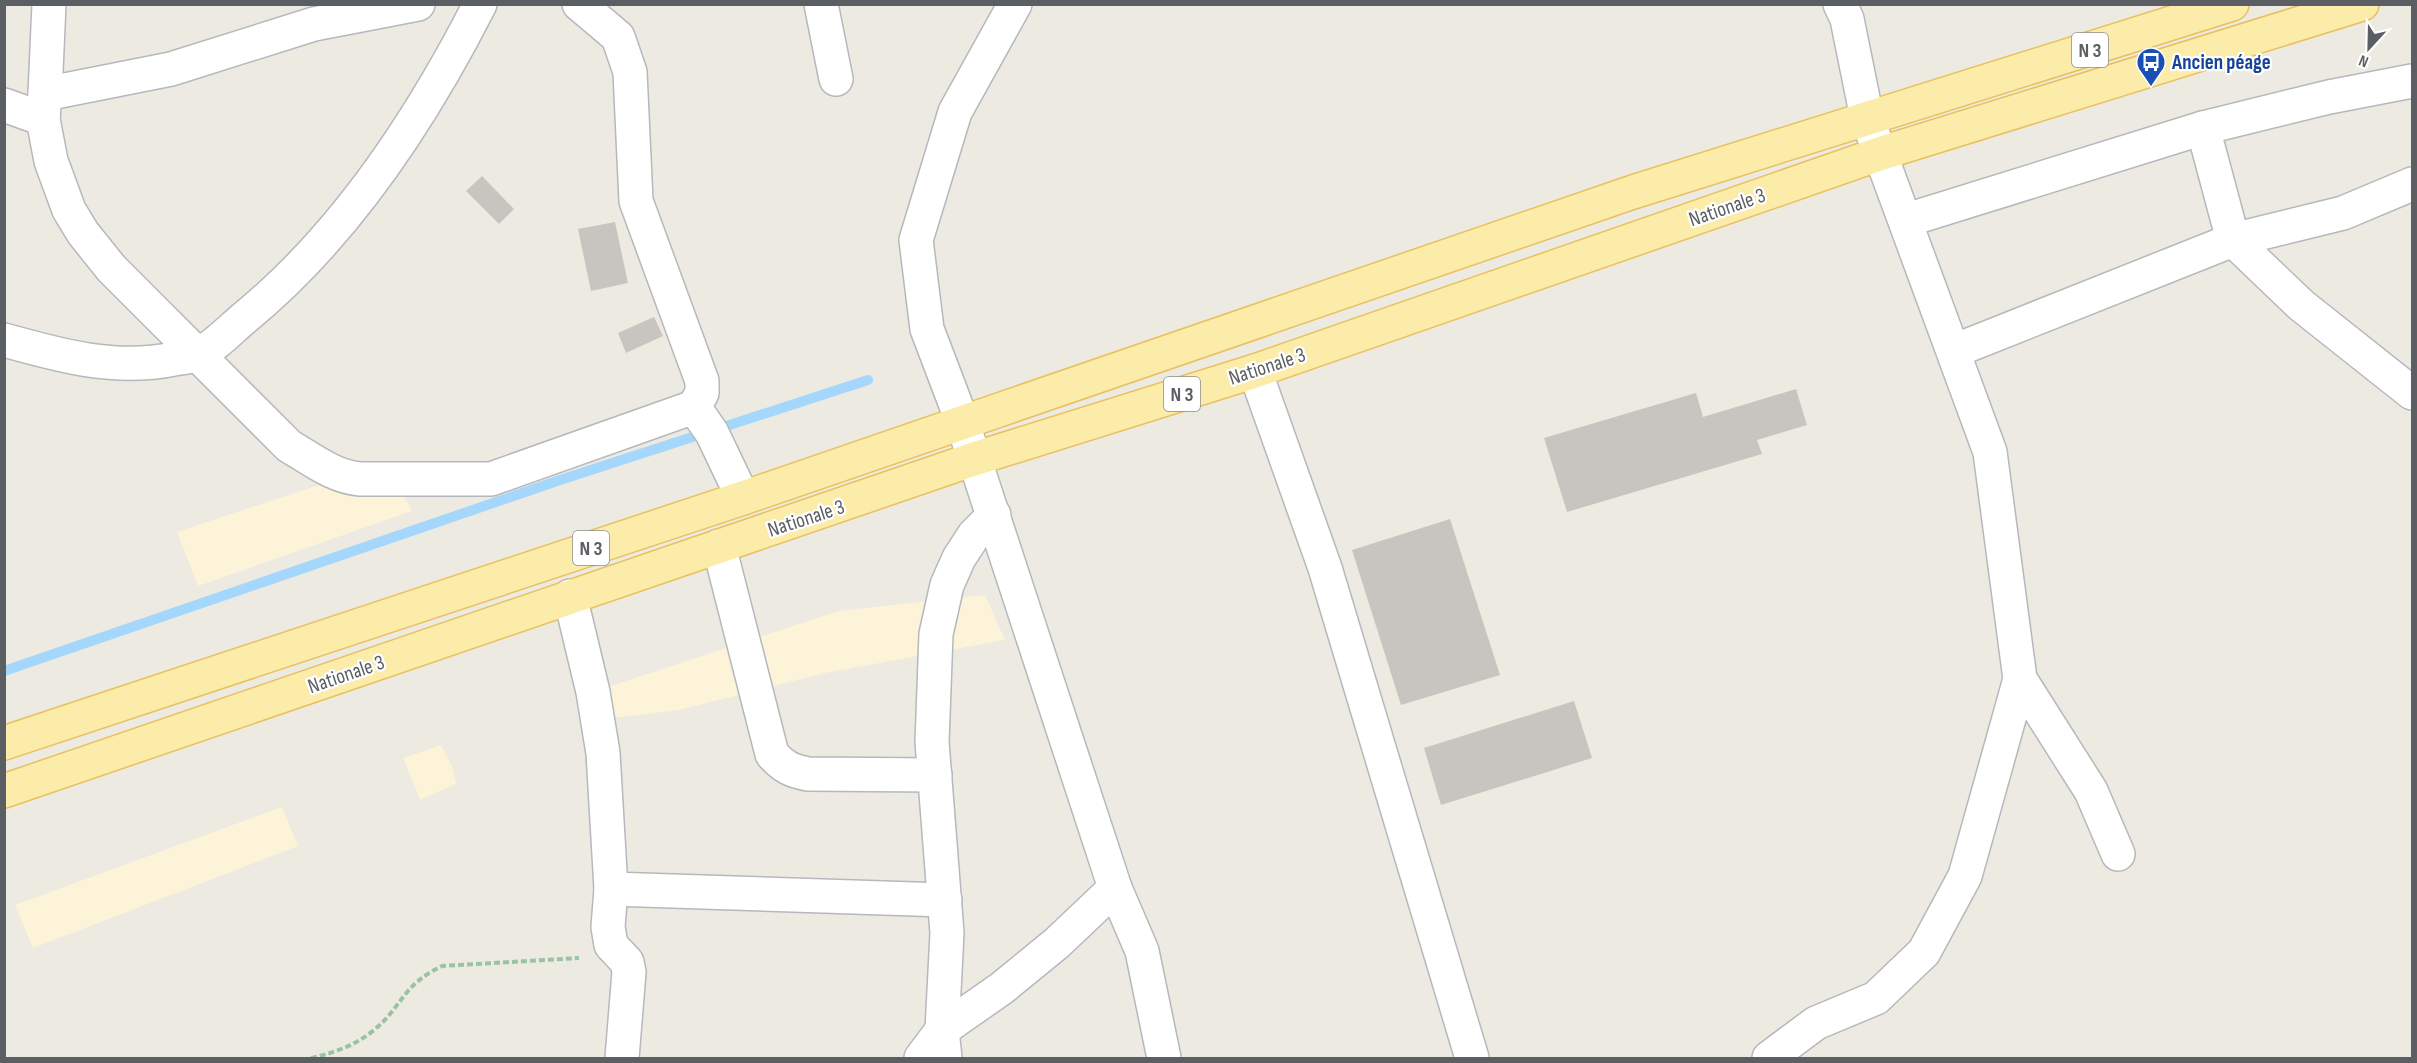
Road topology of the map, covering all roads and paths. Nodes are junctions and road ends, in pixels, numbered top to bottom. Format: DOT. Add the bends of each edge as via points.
graph roads {
  1 [pos="49,4"];
  2 [pos="418,4"];
  3 [pos="480,4"];
  4 [pos="579,4"];
  5 [pos="821,4"];
  6 [pos="1015,4"];
  7 [pos="1840,4"];
  8 [pos="2362,4"];
  9 [pos="2226,6"];
  10 [pos="836,79"];
  11 [pos="2412,81"];
  12 [pos="4,105"];
  13 [pos="44,107"];
  14 [pos="1867,118"];
  15 [pos="2202,128"];
  16 [pos="1882,153"];
  17 [pos="2412,184"];
  18 [pos="1906,220"];
  19 [pos="2233,240"];
  20 [pos="4,340"];
  21 [pos="1954,351"];
  22 [pos="197,355"];
  23 [pos="1255,371"];
  24 [pos="2412,393"];
  25 [pos="694,407"];
  26 [pos="962,421"];
  27 [pos="974,459"];
  28 [pos="743,498"];
  29 [pos="994,515"];
  30 [pos="719,546"];
  31 [pos="570,596"];
  32 [pos="2020,679"];
  33 [pos="4,743"];
  34 [pos="934,775"];
  35 [pos="4,791"];
  36 [pos="2118,854"];
  37 [pos="1115,888"];
  38 [pos="611,889"];
  39 [pos="945,900"];
  40 [pos="619,956"];
  41 [pos="943,1044"];
  42 [pos="311,1059"];
  43 [pos="622,1059"];
  44 [pos="921,1059"];
  45 [pos="1164,1059"];
  46 [pos="1472,1059"];
  47 [pos="1769,1059"];
  1 -- 13 [label="street"];
  2 -- 13 [label="street" via="314,24"];
  3 -- 22 [label="street" via="454,55 385,163 327,237 277,291"];
  4 -- 25 [label="street" via="618,37 630,72 636,201 702,381 702,393"];
  5 -- 10 [label="street"];
  6 -- 26 [label="street" via="955,112 916,240 927,329"];
  7 -- 14 [label="street" via="1847,19"];
  8 -- 16 [label="main road, Nationale 3 / N 3"];
  9 -- 14 [label="main road, N 3"];
  11 -- 15 [label="street"];
  12 -- 13 [label="street"];
  13 -- 22 [label="street" via="51,161 69,210 83,233 111,268"];
  14 -- 16 [label="street"];
  14 -- 26 [label="main road, N 3" via="1633,192"];
  15 -- 18 [label="street"];
  15 -- 19 [label="street"];
  16 -- 18 [label="street"];
  16 -- 23 [label="main road, Nationale 3 / N 3"];
  17 -- 19 [label="street" via="2343,213"];
  18 -- 21 [label="street"];
  19 -- 21 [label="street"];
  19 -- 24 [label="street" via="2301,305"];
  20 -- 22 [label="street" via="69,359 132,365"];
  21 -- 32 [label="street" via="1990,452"];
  22 -- 25 [label="street" via="289,446 348,478 491,479"];
  23 -- 27 [label="main road, Nationale 3 / N 3"];
  23 -- 46 [label="street" via="1325,568"];
  25 -- 28 [label="street" via="712,433"];
  26 -- 27 [label="street"];
  26 -- 28 [label="main road, N 3"];
  27 -- 29 [label="street"];
  27 -- 30 [label="main road, Nationale 3 / N 3"];
  28 -- 33 [label="main road, N 3"];
  29 -- 34 [label="street" via="959,558 940,609 932,742"];
  29 -- 37 [label="street"];
  30 -- 31 [label="main road, Nationale 3 / N 3"];
  30 -- 34 [label="street" via="772,754 781,765 808,774"];
  31 -- 35 [label="main road, Nationale 3 / N 3"];
  31 -- 38 [label="street" via="603,753"];
  32 -- 36 [label="street" via="2091,791"];
  32 -- 47 [label="street" via="1965,876 1924,952 1876,998 1816,1023"];
  34 -- 39 [label="street"];
  37 -- 41 [label="street"];
  37 -- 45 [label="street" via="1142,951"];
  38 -- 39 [label="street"];
  38 -- 40 [label="street" via="608,927 611,945"];
  39 -- 41 [label="street"];
  40 -- 42 [label="path" via="442,966 422,976 375,1030 340,1051"];
  40 -- 43 [label="street" via="627,962 629,972"];
  41 -- 44 [label="street"];
}
